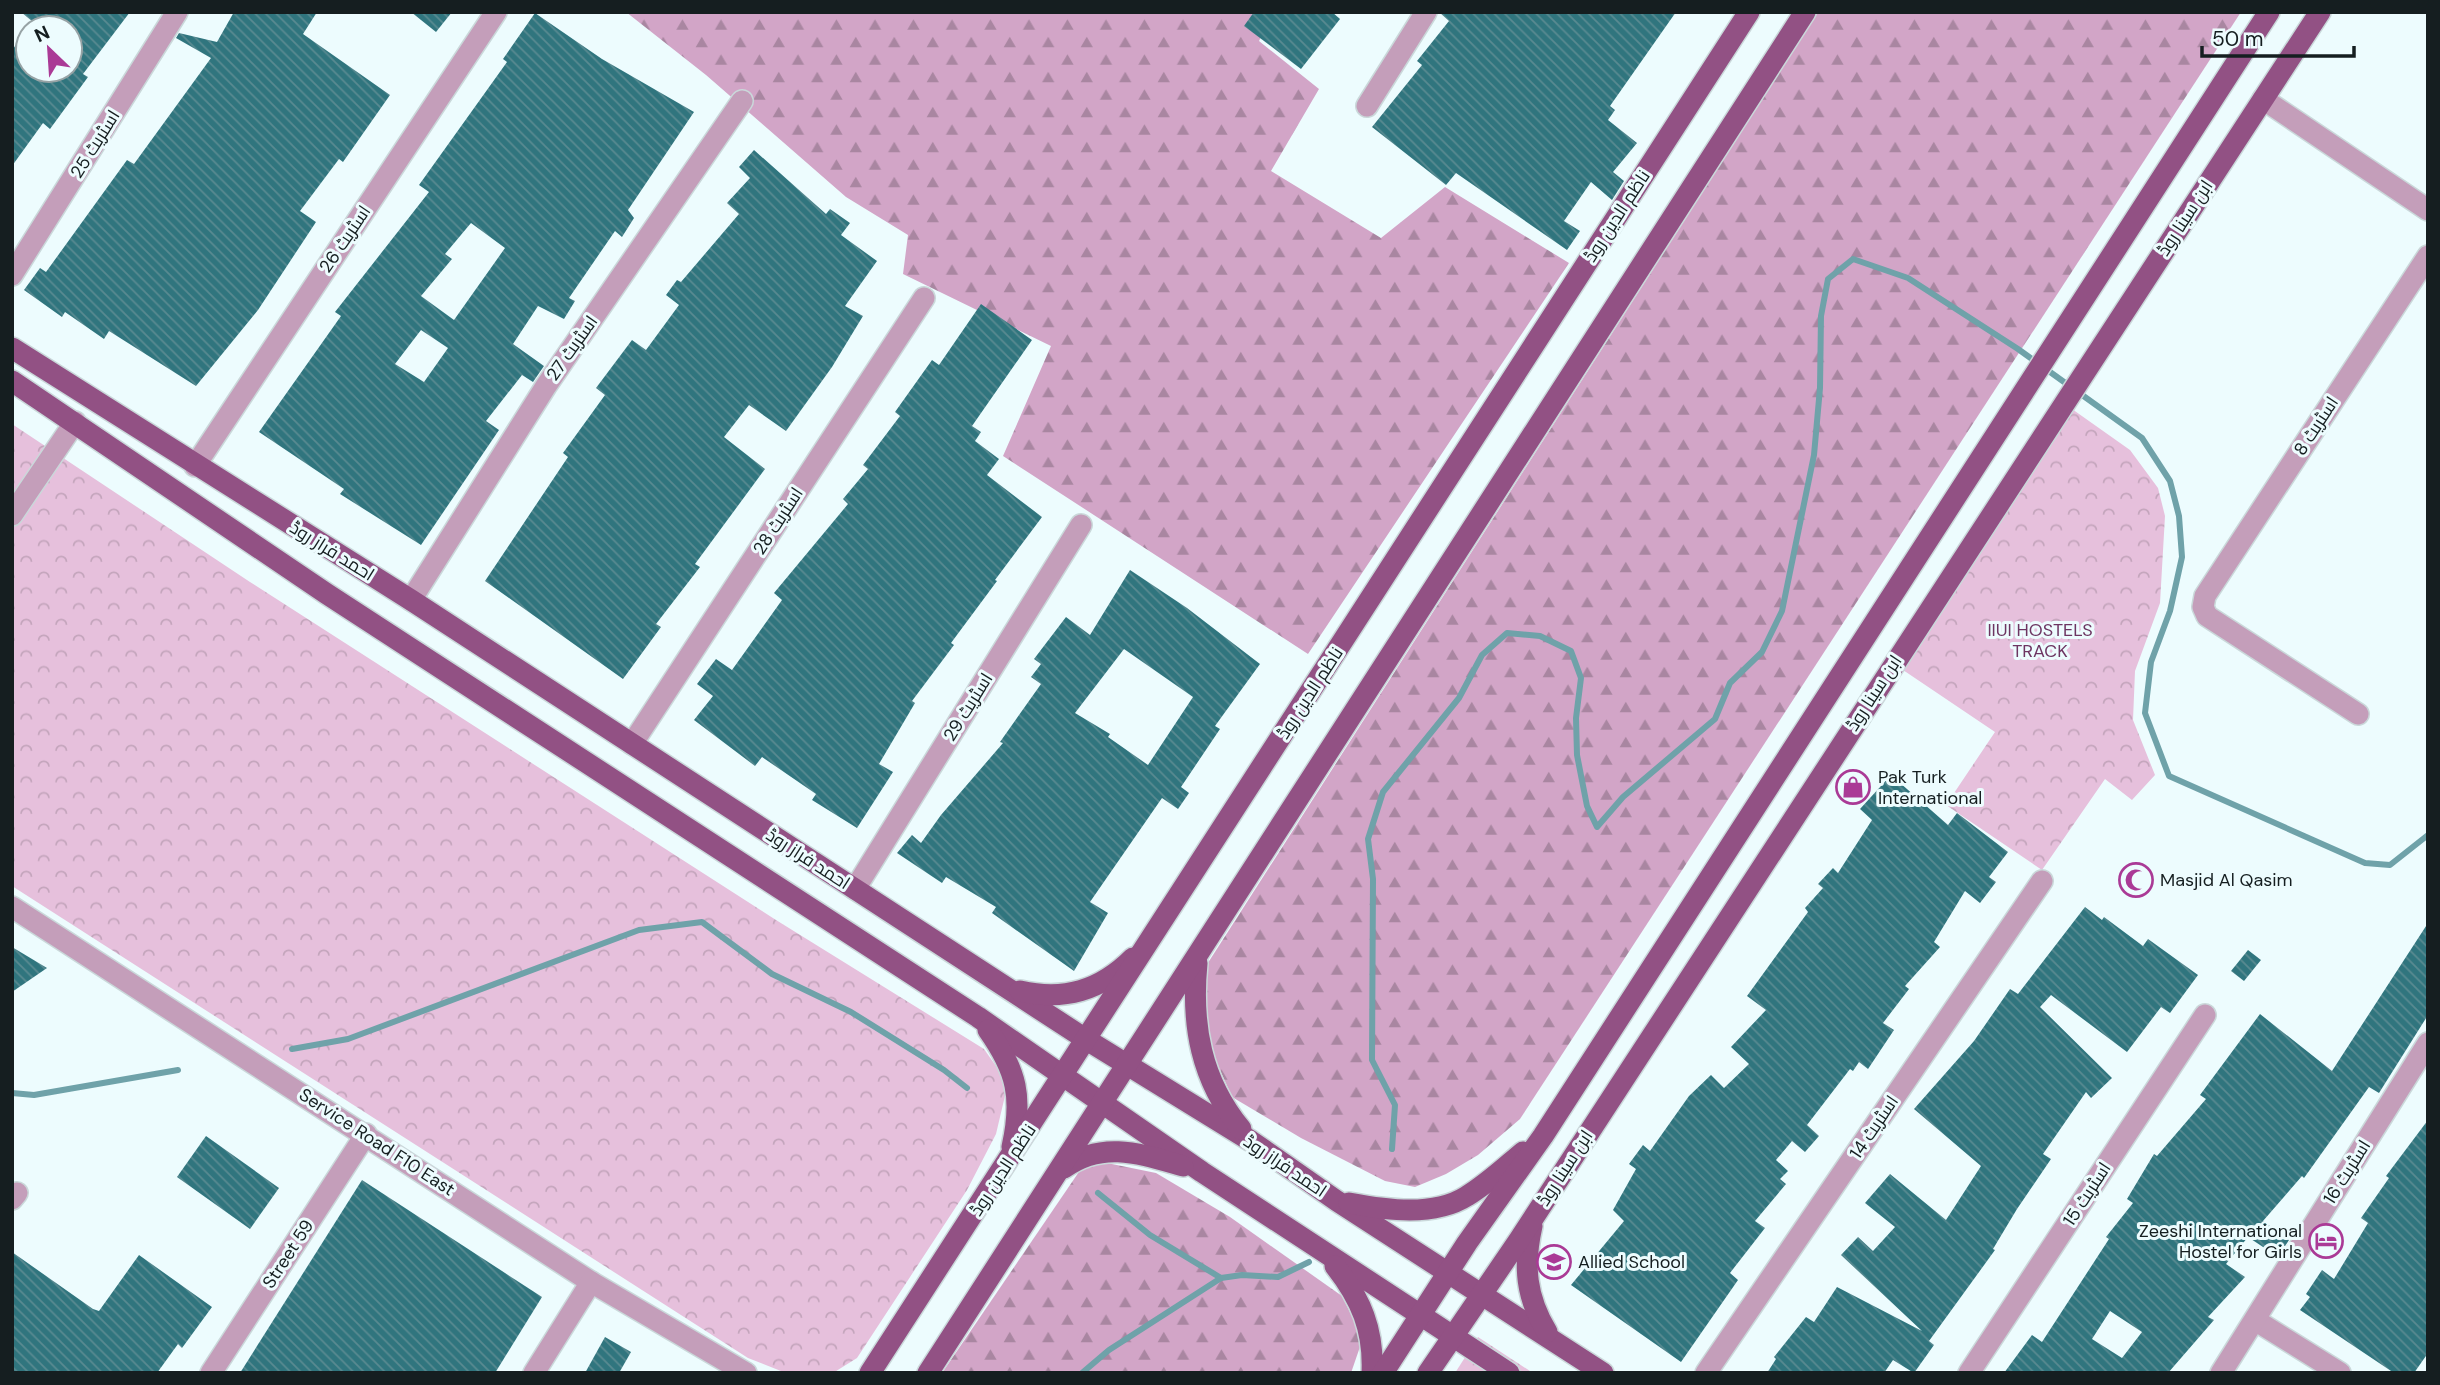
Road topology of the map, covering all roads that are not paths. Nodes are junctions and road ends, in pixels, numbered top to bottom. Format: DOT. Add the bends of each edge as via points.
graph roads {
  1 [pos="177,12"];
  2 [pos="496,12"];
  3 [pos="1426,12"];
  4 [pos="1749,12"];
  5 [pos="1805,12"];
  6 [pos="2269,12"];
  7 [pos="2320,12"];
  8 [pos="2263,99"];
  9 [pos="742,101"];
  10 [pos="1367,106"];
  11 [pos="2428,210"];
  12 [pos="2428,256"];
  13 [pos="12,275"];
  14 [pos="924,298"];
  15 [pos="12,348"];
  16 [pos="37,364"];
  17 [pos="17,384"];
  18 [pos="75,422"];
  19 [pos="195,466"];
  20 [pos="12,515"];
  21 [pos="1081,525"];
  22 [pos="411,600"];
  23 [pos="1864,638"];
  24 [pos="1896,660"];
  25 [pos="2358,714"];
  26 [pos="632,744"];
  27 [pos="2042,881"];
  28 [pos="855,889"];
  29 [pos="12,907"];
  30 [pos="1155,934"];
  31 [pos="1198,957"];
  32 [pos="1007,988"];
  33 [pos="2205,1015"];
  34 [pos="978,1017"];
  35 [pos="1087,1040"];
  36 [pos="2428,1043"];
  37 [pos="1129,1066"];
  38 [pos="1064,1076"];
  39 [pos="1104,1104"];
  40 [pos="366,1134"];
  41 [pos="1543,1136"];
  42 [pos="1251,1141"];
  43 [pos="1008,1163"];
  44 [pos="1202,1172"];
  45 [pos="1056,1174"];
  46 [pos="1337,1201"];
  47 [pos="1535,1214"];
  48 [pos="1324,1254"];
  49 [pos="1448,1271"];
  50 [pos="592,1282"];
  51 [pos="1482,1293"];
  52 [pos="1420,1315"];
  53 [pos="2255,1320"];
  54 [pos="1453,1336"];
  55 [pos="1550,1338"];
  56 [pos="1508,1372"];
  57 [pos="211,1373"];
  58 [pos="534,1373"];
  59 [pos="746,1373"];
  60 [pos="870,1373"];
  61 [pos="928,1373"];
  62 [pos="1371,1373"];
  63 [pos="1383,1373"];
  64 [pos="1427,1373"];
  65 [pos="1498,1373"];
  66 [pos="1603,1373"];
  67 [pos="1706,1373"];
  68 [pos="1969,1373"];
  69 [pos="2221,1373"];
  70 [pos="2340,1373"];
  1 -- 13 [label="street, اسٹریٹ 25"];
  2 -- 19 [label="street, اسٹریٹ 26"];
  3 -- 10 [label="street"];
  4 -- 30 [label="main road, ناظم الدین روڈ"];
  5 -- 31 [label="main road"];
  6 -- 23 [label="main road, ابن سینا روڈ"];
  7 -- 8 [label="main road, ابن سینا روڈ"];
  8 -- 11 [label="street"];
  8 -- 24 [label="main road, ابن سینا روڈ"];
  9 -- 22 [label="street, اسٹریٹ 27" via="546,386"];
  12 -- 25 [label="street, اسٹریٹ 8" via="2205,596 2203,607 2207,616"];
  14 -- 26 [label="street, اسٹریٹ 28"];
  15 -- 16 [label="main road, احمد فراز روڈ"];
  16 -- 17 [label="main road"];
  16 -- 19 [label="main road, احمد فراز روڈ"];
  17 -- 18 [label="main road, احمد فراز روڈ"];
  18 -- 20 [label="street"];
  18 -- 34 [label="main road, احمد فراز روڈ" via="327,594"];
  19 -- 22 [label="main road, احمد فراز روڈ"];
  21 -- 28 [label="street, اسٹریٹ 29"];
  22 -- 26 [label="main road, احمد فراز روڈ"];
  23 -- 24 [label="main road"];
  23 -- 41 [label="main road, ابن سینا روڈ"];
  24 -- 47 [label="main road, ابن سینا روڈ"];
  26 -- 28 [label="main road, احمد فراز روڈ"];
  27 -- 67 [label="street, اسٹریٹ 14"];
  28 -- 32 [label="main road, احمد فراز روڈ"];
  29 -- 40 [label="street, Service Road F10 East"];
  30 -- 32 [label="main road" via="1120,971 1084,991 1047,997"];
  30 -- 35 [label="main road, ناظم الدین روڈ"];
  31 -- 37 [label="main road"];
  31 -- 42 [label="main road" via="1197,1037 1208,1075 1226,1111"];
  32 -- 35 [label="main road, احمد فراز روڈ"];
  33 -- 68 [label="street, اسٹریٹ 15"];
  34 -- 38 [label="main road, احمد فراز روڈ"];
  34 -- 43 [label="main road" via="1005,1055 1017,1085 1017,1124"];
  35 -- 37 [label="main road, احمد فراز روڈ"];
  35 -- 38 [label="main road, ناظم الدین روڈ"];
  36 -- 53 [label="street, اسٹریٹ 16"];
  37 -- 39 [label="main road"];
  37 -- 42 [label="main road, احمد فراز روڈ"];
  38 -- 39 [label="main road, احمد فراز روڈ"];
  38 -- 43 [label="main road, ناظم الدین روڈ"];
  39 -- 44 [label="main road, احمد فراز روڈ"];
  39 -- 45 [label="main road"];
  40 -- 50 [label="street, Service Road F10 East"];
  40 -- 57 [label="street, Street 59"];
  41 -- 46 [label="main road" via="1465,1198 1437,1207 1388,1210"];
  41 -- 49 [label="main road, ابن سینا روڈ"];
  42 -- 46 [label="main road, احمد فراز روڈ"];
  43 -- 60 [label="main road, ناظم الدین روڈ"];
  44 -- 45 [label="main road" via="1109,1150 1080,1157"];
  44 -- 48 [label="main road, احمد فراز روڈ"];
  45 -- 61 [label="main road"];
  46 -- 49 [label="main road, احمد فراز روڈ"];
  47 -- 51 [label="main road, ابن سینا روڈ"];
  47 -- 55 [label="main road" via="1526,1251 1527,1287"];
  48 -- 52 [label="main road, احمد فراز روڈ"];
  48 -- 62 [label="main road" via="1364,1311 1371,1338"];
  49 -- 51 [label="main road, احمد فراز روڈ"];
  49 -- 52 [label="main road, ابن سینا روڈ"];
  50 -- 58 [label="street"];
  50 -- 59 [label="street, Service Road F10 East"];
  51 -- 54 [label="main road, ابن سینا روڈ"];
  51 -- 55 [label="main road, احمد فراز روڈ"];
  52 -- 54 [label="main road, احمد فراز روڈ"];
  52 -- 63 [label="main road, ابن سینا روڈ"];
  53 -- 69 [label="street, اسٹریٹ 16"];
  53 -- 70 [label="street"];
  54 -- 56 [label="main road, احمد فراز روڈ"];
  54 -- 64 [label="main road, ابن سینا روڈ"];
  55 -- 66 [label="main road, احمد فراز روڈ"];
  56 -- 65 [label="main road"];
}
